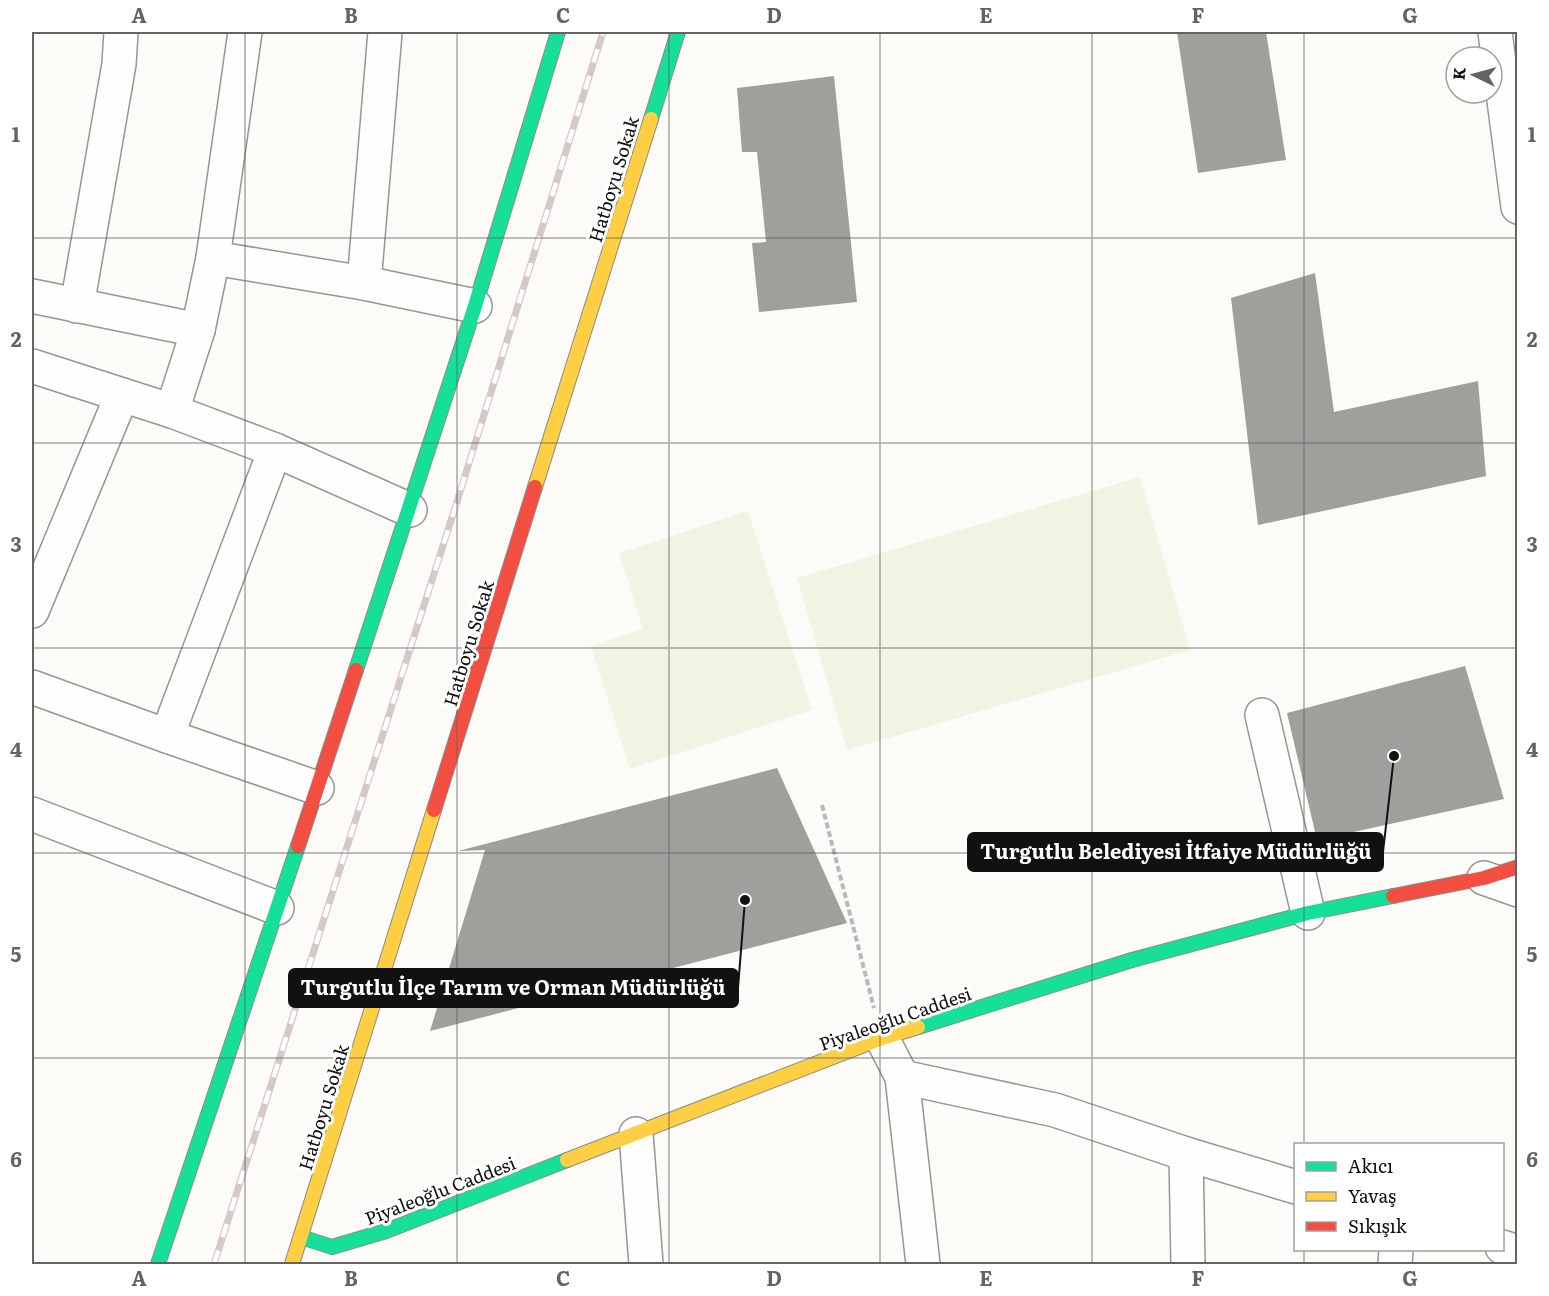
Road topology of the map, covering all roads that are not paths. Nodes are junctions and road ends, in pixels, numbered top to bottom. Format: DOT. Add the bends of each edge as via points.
graph roads {
  1 [pos="121,32"];
  2 [pos="245,32"];
  3 [pos="385,32"];
  4 [pos="558,32"];
  5 [pos="678,32"];
  6 [pos="1495,32"];
  7 [pos="1518,207"];
  8 [pos="213,258"];
  9 [pos="364,283"];
  10 [pos="32,296"];
  11 [pos="77,306"];
  12 [pos="475,306"];
  13 [pos="198,330"];
  14 [pos="32,366"];
  15 [pos="122,395"];
  16 [pos="172,411"];
  17 [pos="275,450"];
  18 [pos="411,510"];
  19 [pos="32,611"];
  20 [pos="32,687"];
  21 [pos="1262,715"];
  22 [pos="167,736"];
  23 [pos="317,788"];
  24 [pos="32,814"];
  25 [pos="1518,867"];
  26 [pos="1484,878"];
  27 [pos="1518,890"];
  28 [pos="276,908"];
  29 [pos="1308,913"];
  30 [pos="882,1038"];
  31 [pos="902,1077"];
  32 [pos="636,1134"];
  33 [pos="1186,1154"];
  34 [pos="1294,1185"];
  35 [pos="301,1237"];
  36 [pos="158,1264"];
  37 [pos="292,1264"];
  38 [pos="646,1264"];
  39 [pos="923,1264"];
  40 [pos="1188,1264"];
  1 -- 11 [label="street" via="119,64"];
  2 -- 8 [label="street"];
  3 -- 9 [label="street"];
  4 -- 12 [label="street"];
  5 -- 35 [label="street, Hatboyu Sokak"];
  6 -- 7 [label="street"];
  8 -- 9 [label="street"];
  8 -- 13 [label="street"];
  9 -- 12 [label="street"];
  10 -- 11 [label="street"];
  11 -- 13 [label="street"];
  12 -- 18 [label="street"];
  13 -- 16 [label="street"];
  14 -- 15 [label="street"];
  15 -- 16 [label="street"];
  15 -- 19 [label="street"];
  16 -- 17 [label="street"];
  17 -- 18 [label="street"];
  17 -- 22 [label="street"];
  18 -- 23 [label="street"];
  20 -- 22 [label="street"];
  21 -- 29 [label="street"];
  22 -- 23 [label="street"];
  23 -- 28 [label="street"];
  24 -- 28 [label="street"];
  25 -- 26 [label="street, Piyaleoğlu Caddesi"];
  26 -- 27 [label="street"];
  26 -- 29 [label="street, Piyaleoğlu Caddesi"];
  28 -- 36 [label="street"];
  29 -- 30 [label="street, Piyaleoğlu Caddesi" via="1132,960"];
  30 -- 31 [label="street"];
  30 -- 32 [label="street, Piyaleoğlu Caddesi"];
  31 -- 33 [label="street" via="1055,1110"];
  31 -- 39 [label="street"];
  32 -- 35 [label="street, Piyaleoğlu Caddesi" via="386,1231 332,1248"];
  32 -- 38 [label="street"];
  33 -- 34 [label="street"];
  33 -- 40 [label="street"];
  35 -- 37 [label="street, Hatboyu Sokak"];
}
